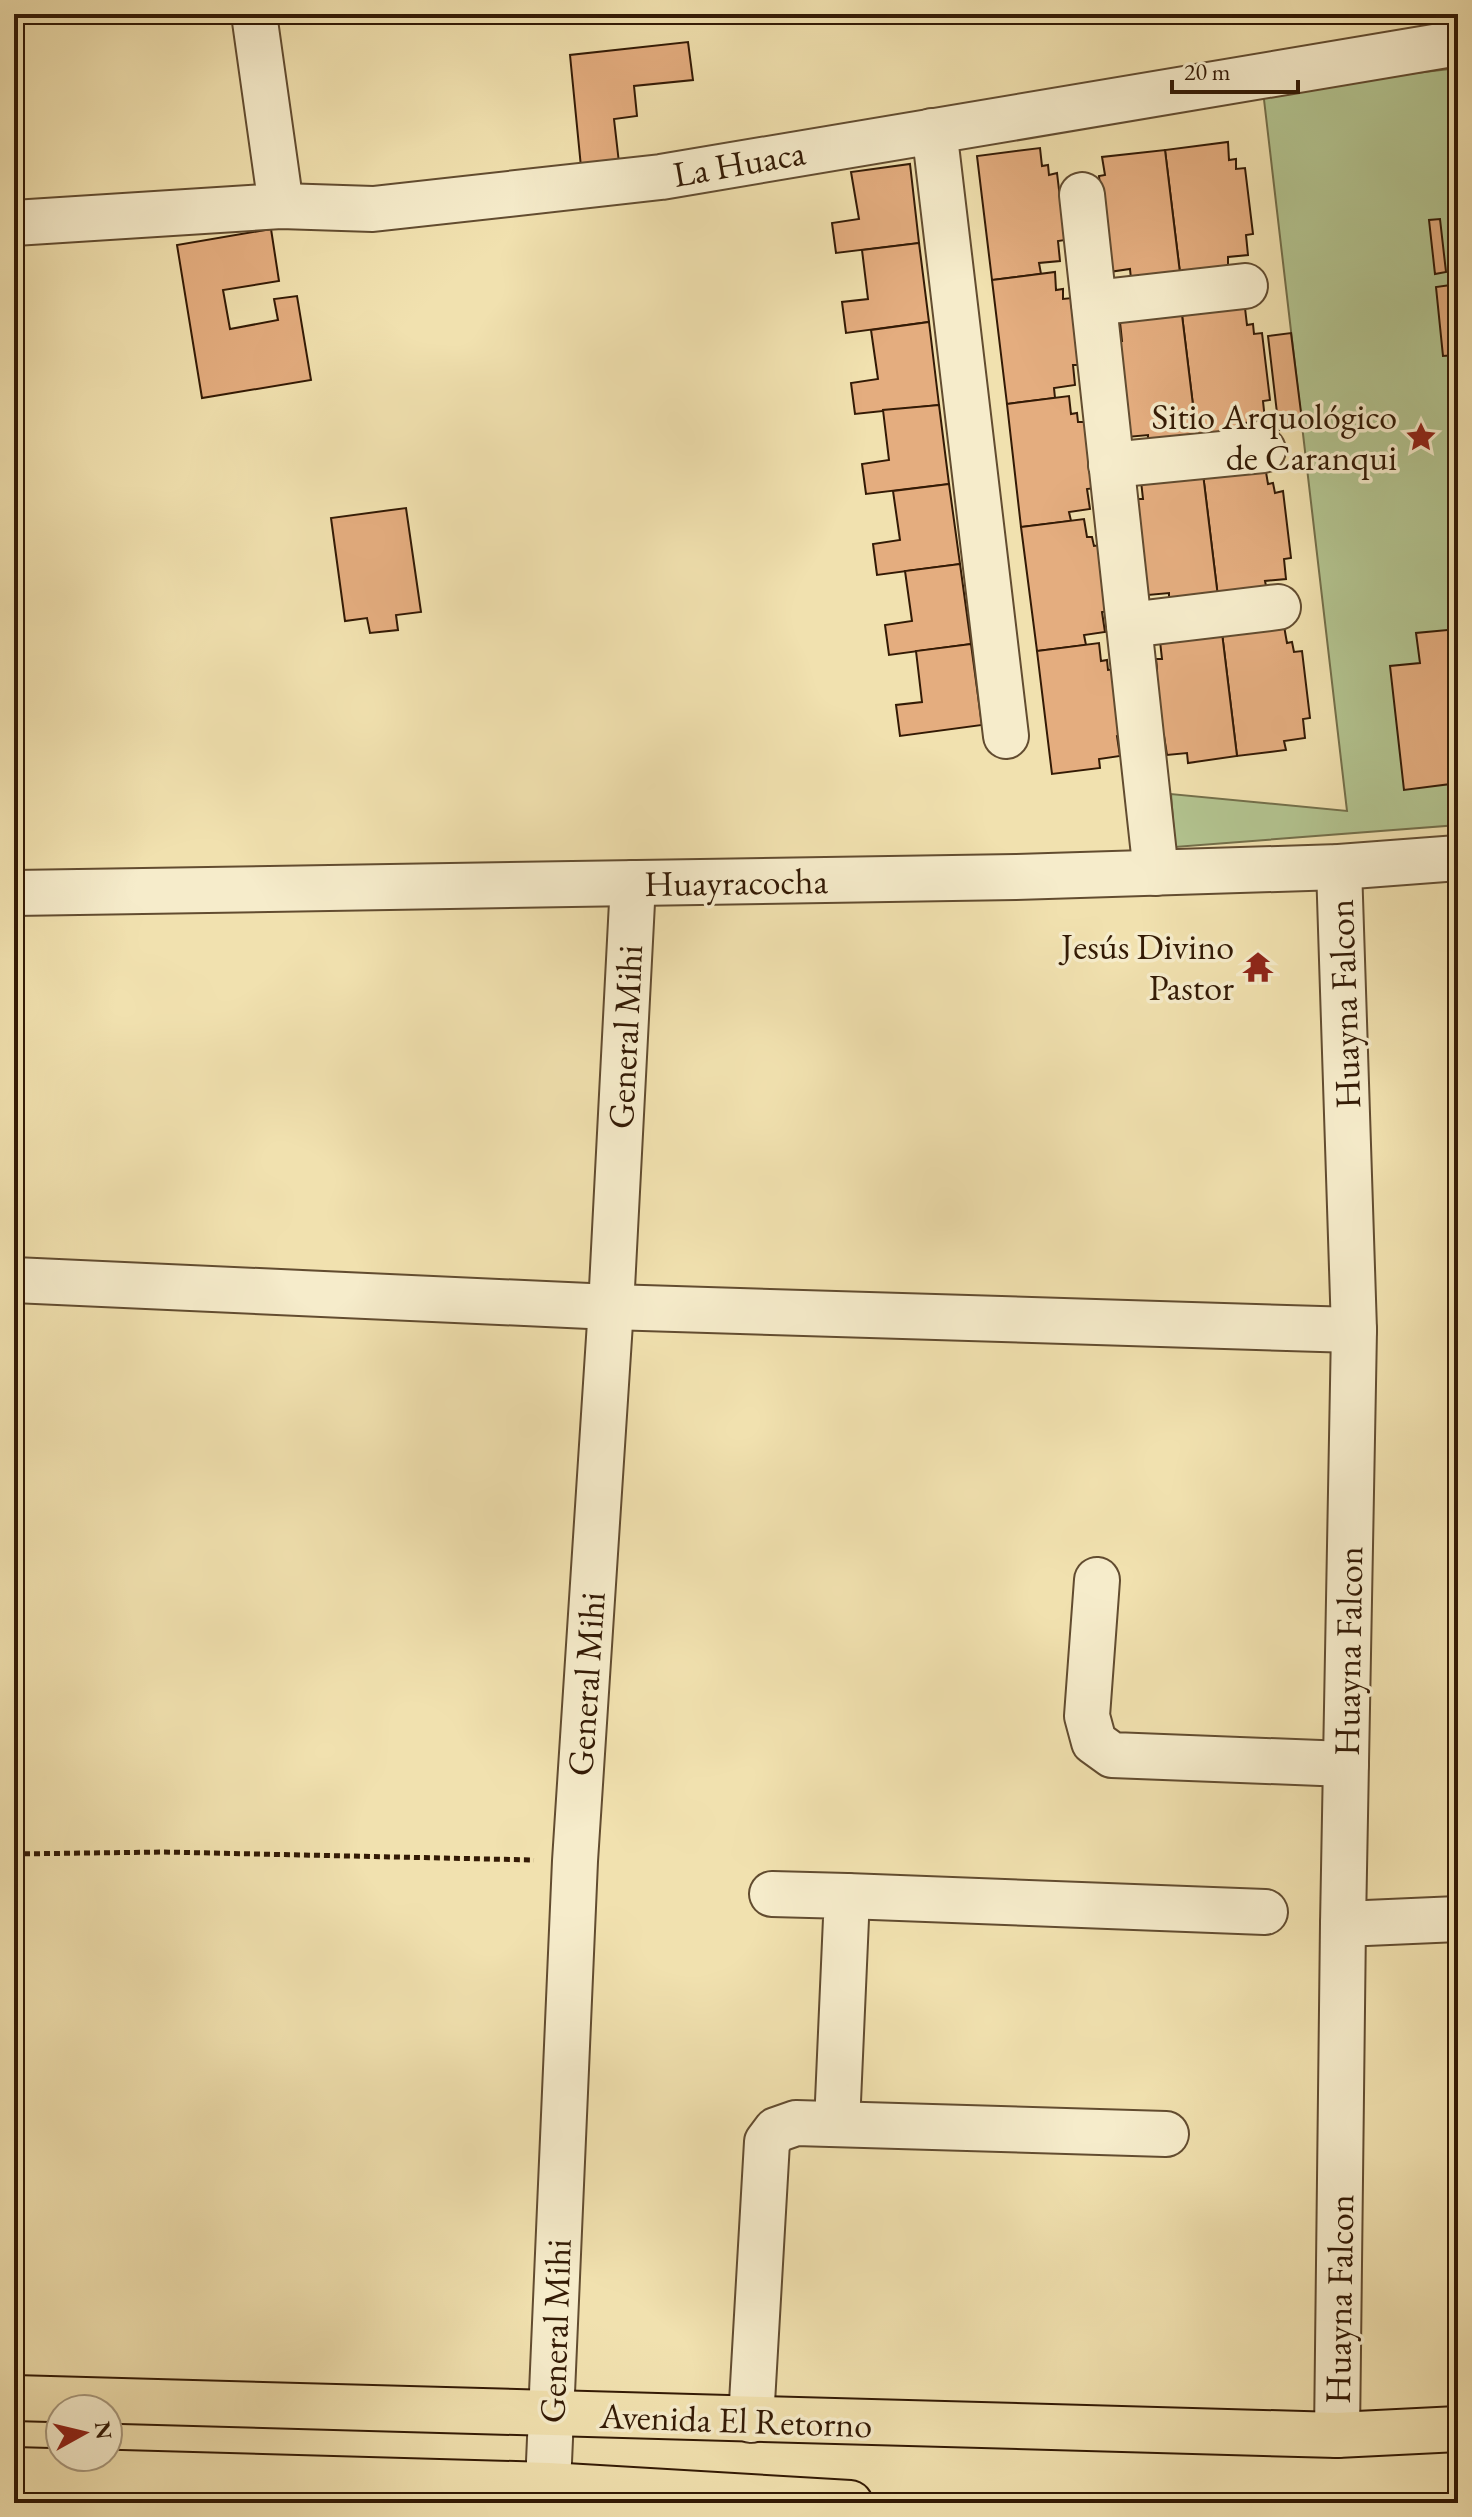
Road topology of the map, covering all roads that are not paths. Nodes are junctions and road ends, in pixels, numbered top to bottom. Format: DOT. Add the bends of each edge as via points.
graph roads {
  1 [pos="254,14"];
  2 [pos="1458,43"];
  3 [pos="932,131"];
  4 [pos="1082,195"];
  5 [pos="281,206"];
  6 [pos="14,223"];
  7 [pos="1245,286"];
  8 [pos="1094,303"];
  9 [pos="1263,450"];
  10 [pos="1111,465"];
  11 [pos="1278,607"];
  12 [pos="1129,625"];
  13 [pos="1006,736"];
  14 [pos="1458,858"];
  15 [pos="1339,867"];
  16 [pos="1156,873"];
  17 [pos="633,883"];
  18 [pos="14,893"];
  19 [pos="14,1280"];
  20 [pos="611,1307"];
  21 [pos="1354,1330"];
  22 [pos="1097,1580"];
  23 [pos="1346,1764"];
  24 [pos="772,1894"];
  25 [pos="847,1896"];
  26 [pos="1265,1912"];
  27 [pos="1458,1919"];
  28 [pos="1343,1924"];
  29 [pos="837,2124"];
  30 [pos="1166,2134"];
  31 [pos="14,2398"];
  32 [pos="552,2415"];
  33 [pos="751,2420"];
  34 [pos="1458,2429"];
  35 [pos="1337,2435"];
  36 [pos="37,2482"];
  37 [pos="548,2485"];
  38 [pos="772,2500"];
  39 [pos="850,2503"];
  1 -- 5 [label="street"];
  2 -- 3 [label="street, La Huaca"];
  3 -- 5 [label="street, La Huaca" via="661,177 373,209"];
  3 -- 13 [label="street"];
  4 -- 8 [label="street"];
  5 -- 6 [label="street, La Huaca"];
  7 -- 8 [label="street"];
  8 -- 10 [label="street"];
  9 -- 10 [label="street"];
  10 -- 12 [label="street"];
  11 -- 12 [label="street"];
  12 -- 16 [label="street"];
  14 -- 15 [label="street, Huayracocha"];
  15 -- 16 [label="street, Huayracocha"];
  15 -- 21 [label="street, Huayna Falcon"];
  16 -- 17 [label="street, Huayracocha"];
  17 -- 18 [label="street, Huayracocha"];
  17 -- 20 [label="street, General Mihi"];
  19 -- 20 [label="street"];
  20 -- 21 [label="street"];
  20 -- 32 [label="street, General Mihi" via="575,1861"];
  21 -- 23 [label="street, Huayna Falcon"];
  22 -- 23 [label="street" via="1087,1716 1094,1742 1112,1755"];
  23 -- 28 [label="street, Huayna Falcon"];
  24 -- 25 [label="street"];
  25 -- 26 [label="street"];
  25 -- 29 [label="street"];
  27 -- 28 [label="street"];
  28 -- 35 [label="street, Huayna Falcon"];
  29 -- 30 [label="street"];
  29 -- 33 [label="street" via="796,2123 776,2130 767,2142"];
  31 -- 32 [label="main road, Avenida El Retorno"];
  32 -- 33 [label="main road, Avenida El Retorno"];
  32 -- 37 [label="street, General Mihi"];
  33 -- 35 [label="main road, Avenida El Retorno"];
  34 -- 35 [label="main road, Avenida El Retorno"];
  36 -- 37 [label="main road, Avenida El Retorno"];
  37 -- 38 [label="main road, Avenida El Retorno"];
  38 -- 39 [label="main road, Avenida El Retorno"];
}
